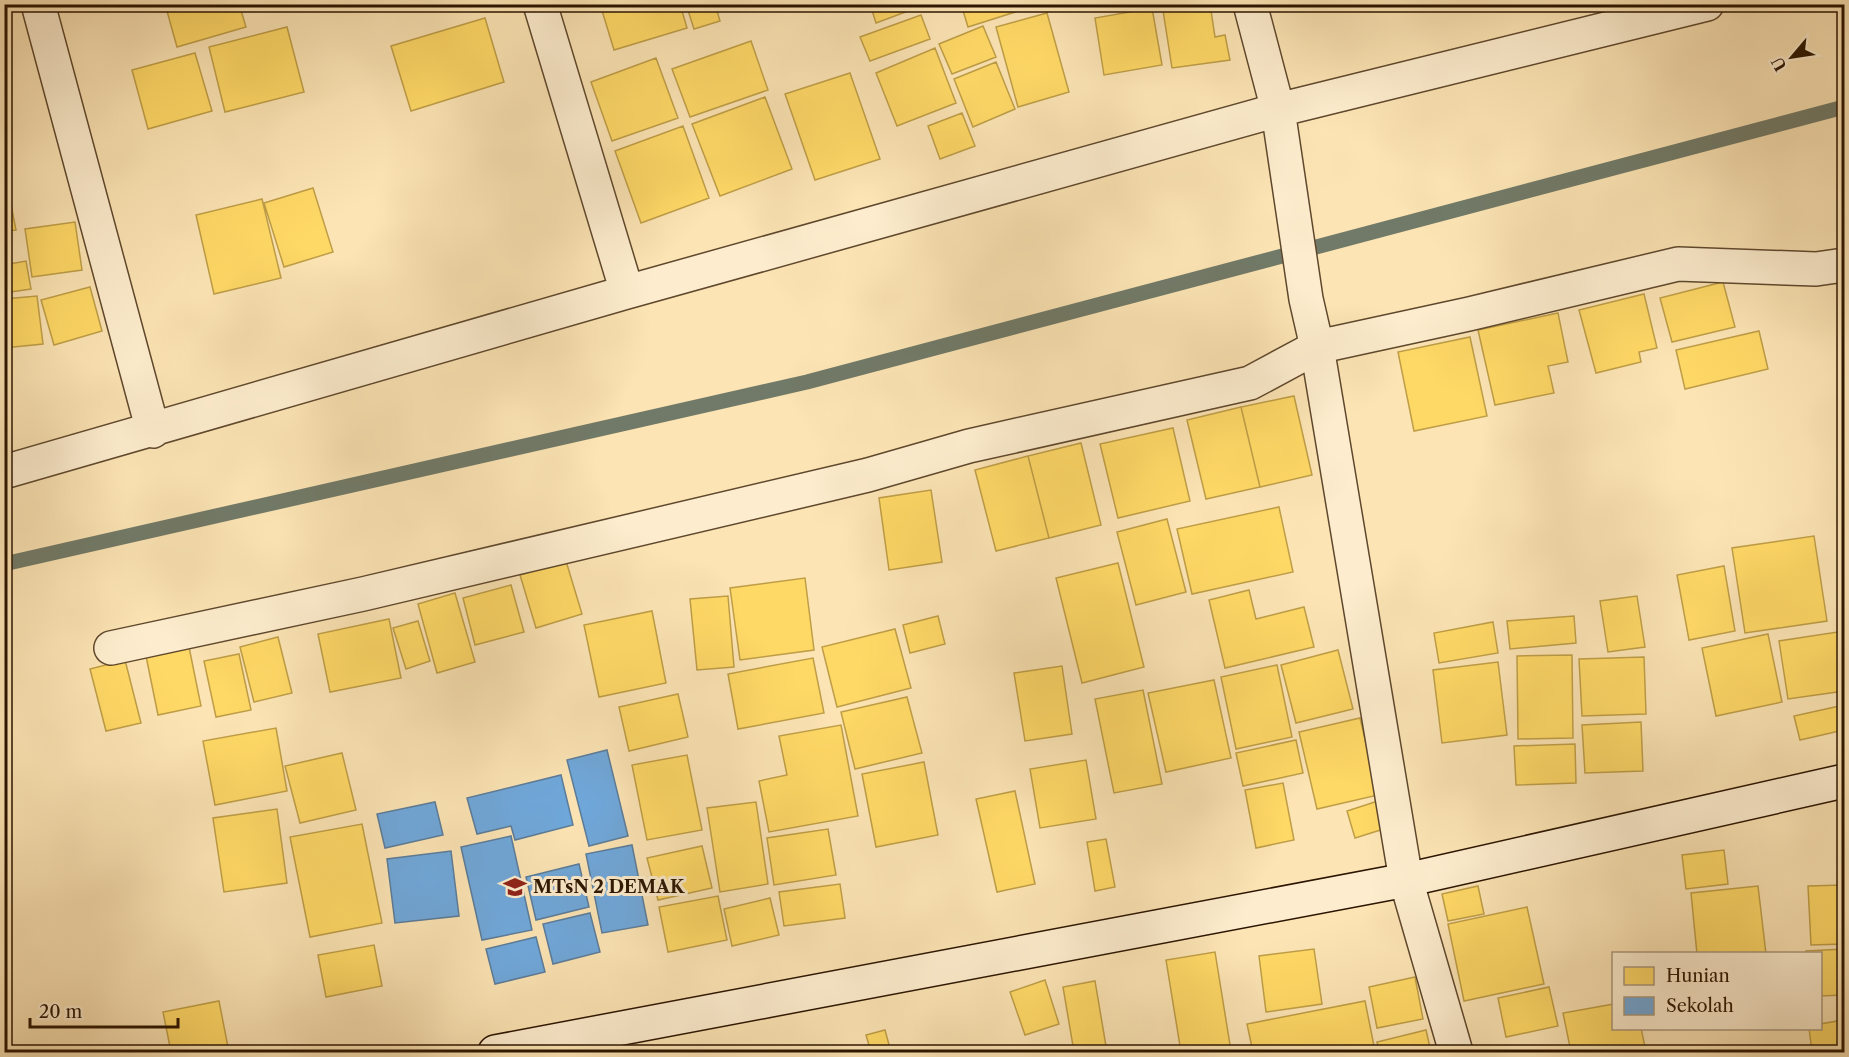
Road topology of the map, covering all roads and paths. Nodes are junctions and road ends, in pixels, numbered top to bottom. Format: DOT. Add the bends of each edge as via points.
graph roads {
  1 [pos="38,4"];
  2 [pos="540,4"];
  3 [pos="1250,4"];
  4 [pos="1707,4"];
  5 [pos="1278,110"];
  6 [pos="1845,265"];
  7 [pos="627,292"];
  8 [pos="1317,347"];
  9 [pos="153,430"];
  10 [pos="4,472"];
  11 [pos="111,648"];
  12 [pos="1845,781"];
  13 [pos="1406,880"];
  14 [pos="495,1053"];
  15 [pos="1456,1053"];
  1 -- 9 [label="street"];
  2 -- 7 [label="street"];
  3 -- 5 [label="street"];
  4 -- 5 [label="street"];
  5 -- 7 [label="street"];
  5 -- 8 [label="street" via="1306,299"];
  6 -- 8 [label="street" via="1816,268 1678,264"];
  7 -- 9 [label="street"];
  8 -- 11 [label="street" via="1250,383 969,446 868,475 363,594"];
  8 -- 13 [label="street"];
  9 -- 10 [label="street"];
  12 -- 13 [label="street"];
  13 -- 14 [label="street"];
  13 -- 15 [label="street"];
}
